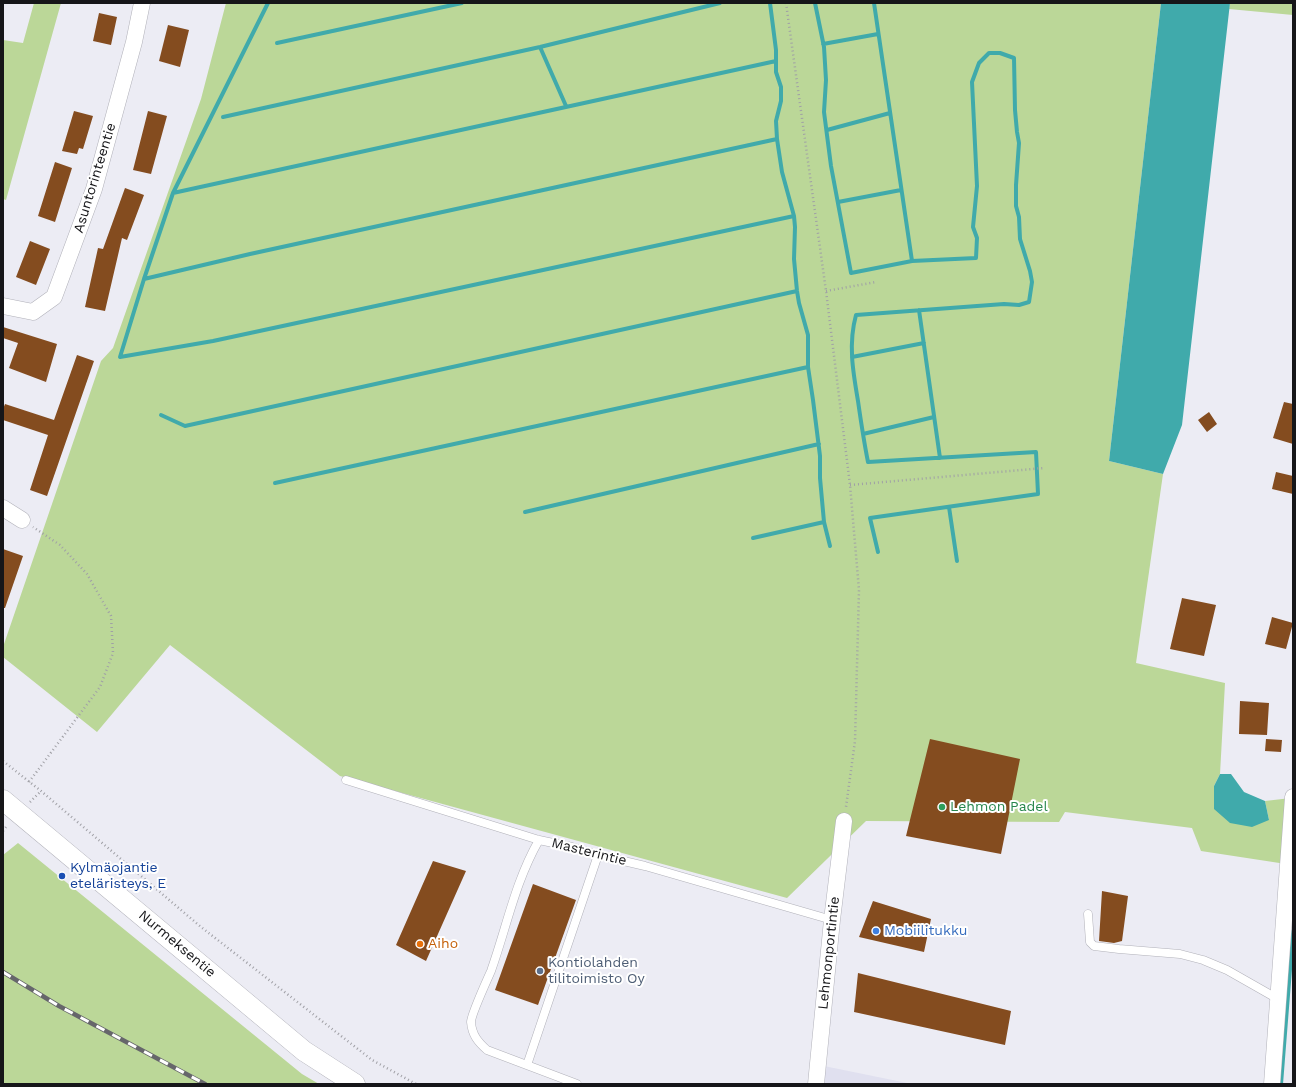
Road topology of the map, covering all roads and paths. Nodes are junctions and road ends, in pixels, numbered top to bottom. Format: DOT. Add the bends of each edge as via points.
graph roads {
  1 [pos="142,3"];
  2 [pos="786,3"];
  3 [pos="876,282"];
  4 [pos="826,291"];
  5 [pos="3,306"];
  6 [pos="1044,468"];
  7 [pos="850,485"];
  8 [pos="3,508"];
  9 [pos="22,520"];
  10 [pos="3,761"];
  11 [pos="346,780"];
  12 [pos="29,782"];
  13 [pos="41,791"];
  14 [pos="1293,797"];
  15 [pos="3,800"];
  16 [pos="28,805"];
  17 [pos="844,821"];
  18 [pos="6,827"];
  19 [pos="3,831"];
  20 [pos="539,840"];
  21 [pos="598,855"];
  22 [pos="1088,914"];
  23 [pos="832,920"];
  24 [pos="1278,999"];
  25 [pos="527,1065"];
  26 [pos="355,1084"];
  27 [pos="416,1084"];
  28 [pos="576,1084"];
  29 [pos="816,1084"];
  30 [pos="1272,1084"];
  1 -- 5 [label="street, Asuntorinteentie" via="94,189 54,297 33,312"];
  2 -- 4 [label="path"];
  3 -- 4 [label="path"];
  4 -- 7 [label="path"];
  6 -- 7 [label="path"];
  7 -- 17 [label="path" via="859,590 856,741"];
  8 -- 9 [label="street"];
  9 -- 12 [label="path" via="60,545 87,574 110,616 113,654 100,687"];
  10 -- 12 [label="path"];
  11 -- 20 [label="lane, Masterintie"];
  12 -- 13 [label="path"];
  13 -- 16 [label="path"];
  13 -- 27 [label="path" via="226,947 372,1060"];
  14 -- 24 [label="street"];
  15 -- 26 [label="street, Nurmeksentie" via="304,1051"];
  17 -- 23 [label="street, Lehmonportintie"];
  18 -- 19 [label="path"];
  20 -- 21 [label="lane, Masterintie"];
  20 -- 25 [label="lane" via="529,857 513,897 491,970 471,1021 476,1040 487,1050"];
  21 -- 23 [label="lane, Masterintie"];
  21 -- 25 [label="lane"];
  22 -- 24 [label="lane" via="1090,942 1094,946 1180,954 1203,960"];
  23 -- 29 [label="street, Lehmonportintie"];
  24 -- 30 [label="street"];
  25 -- 28 [label="lane"];
}
